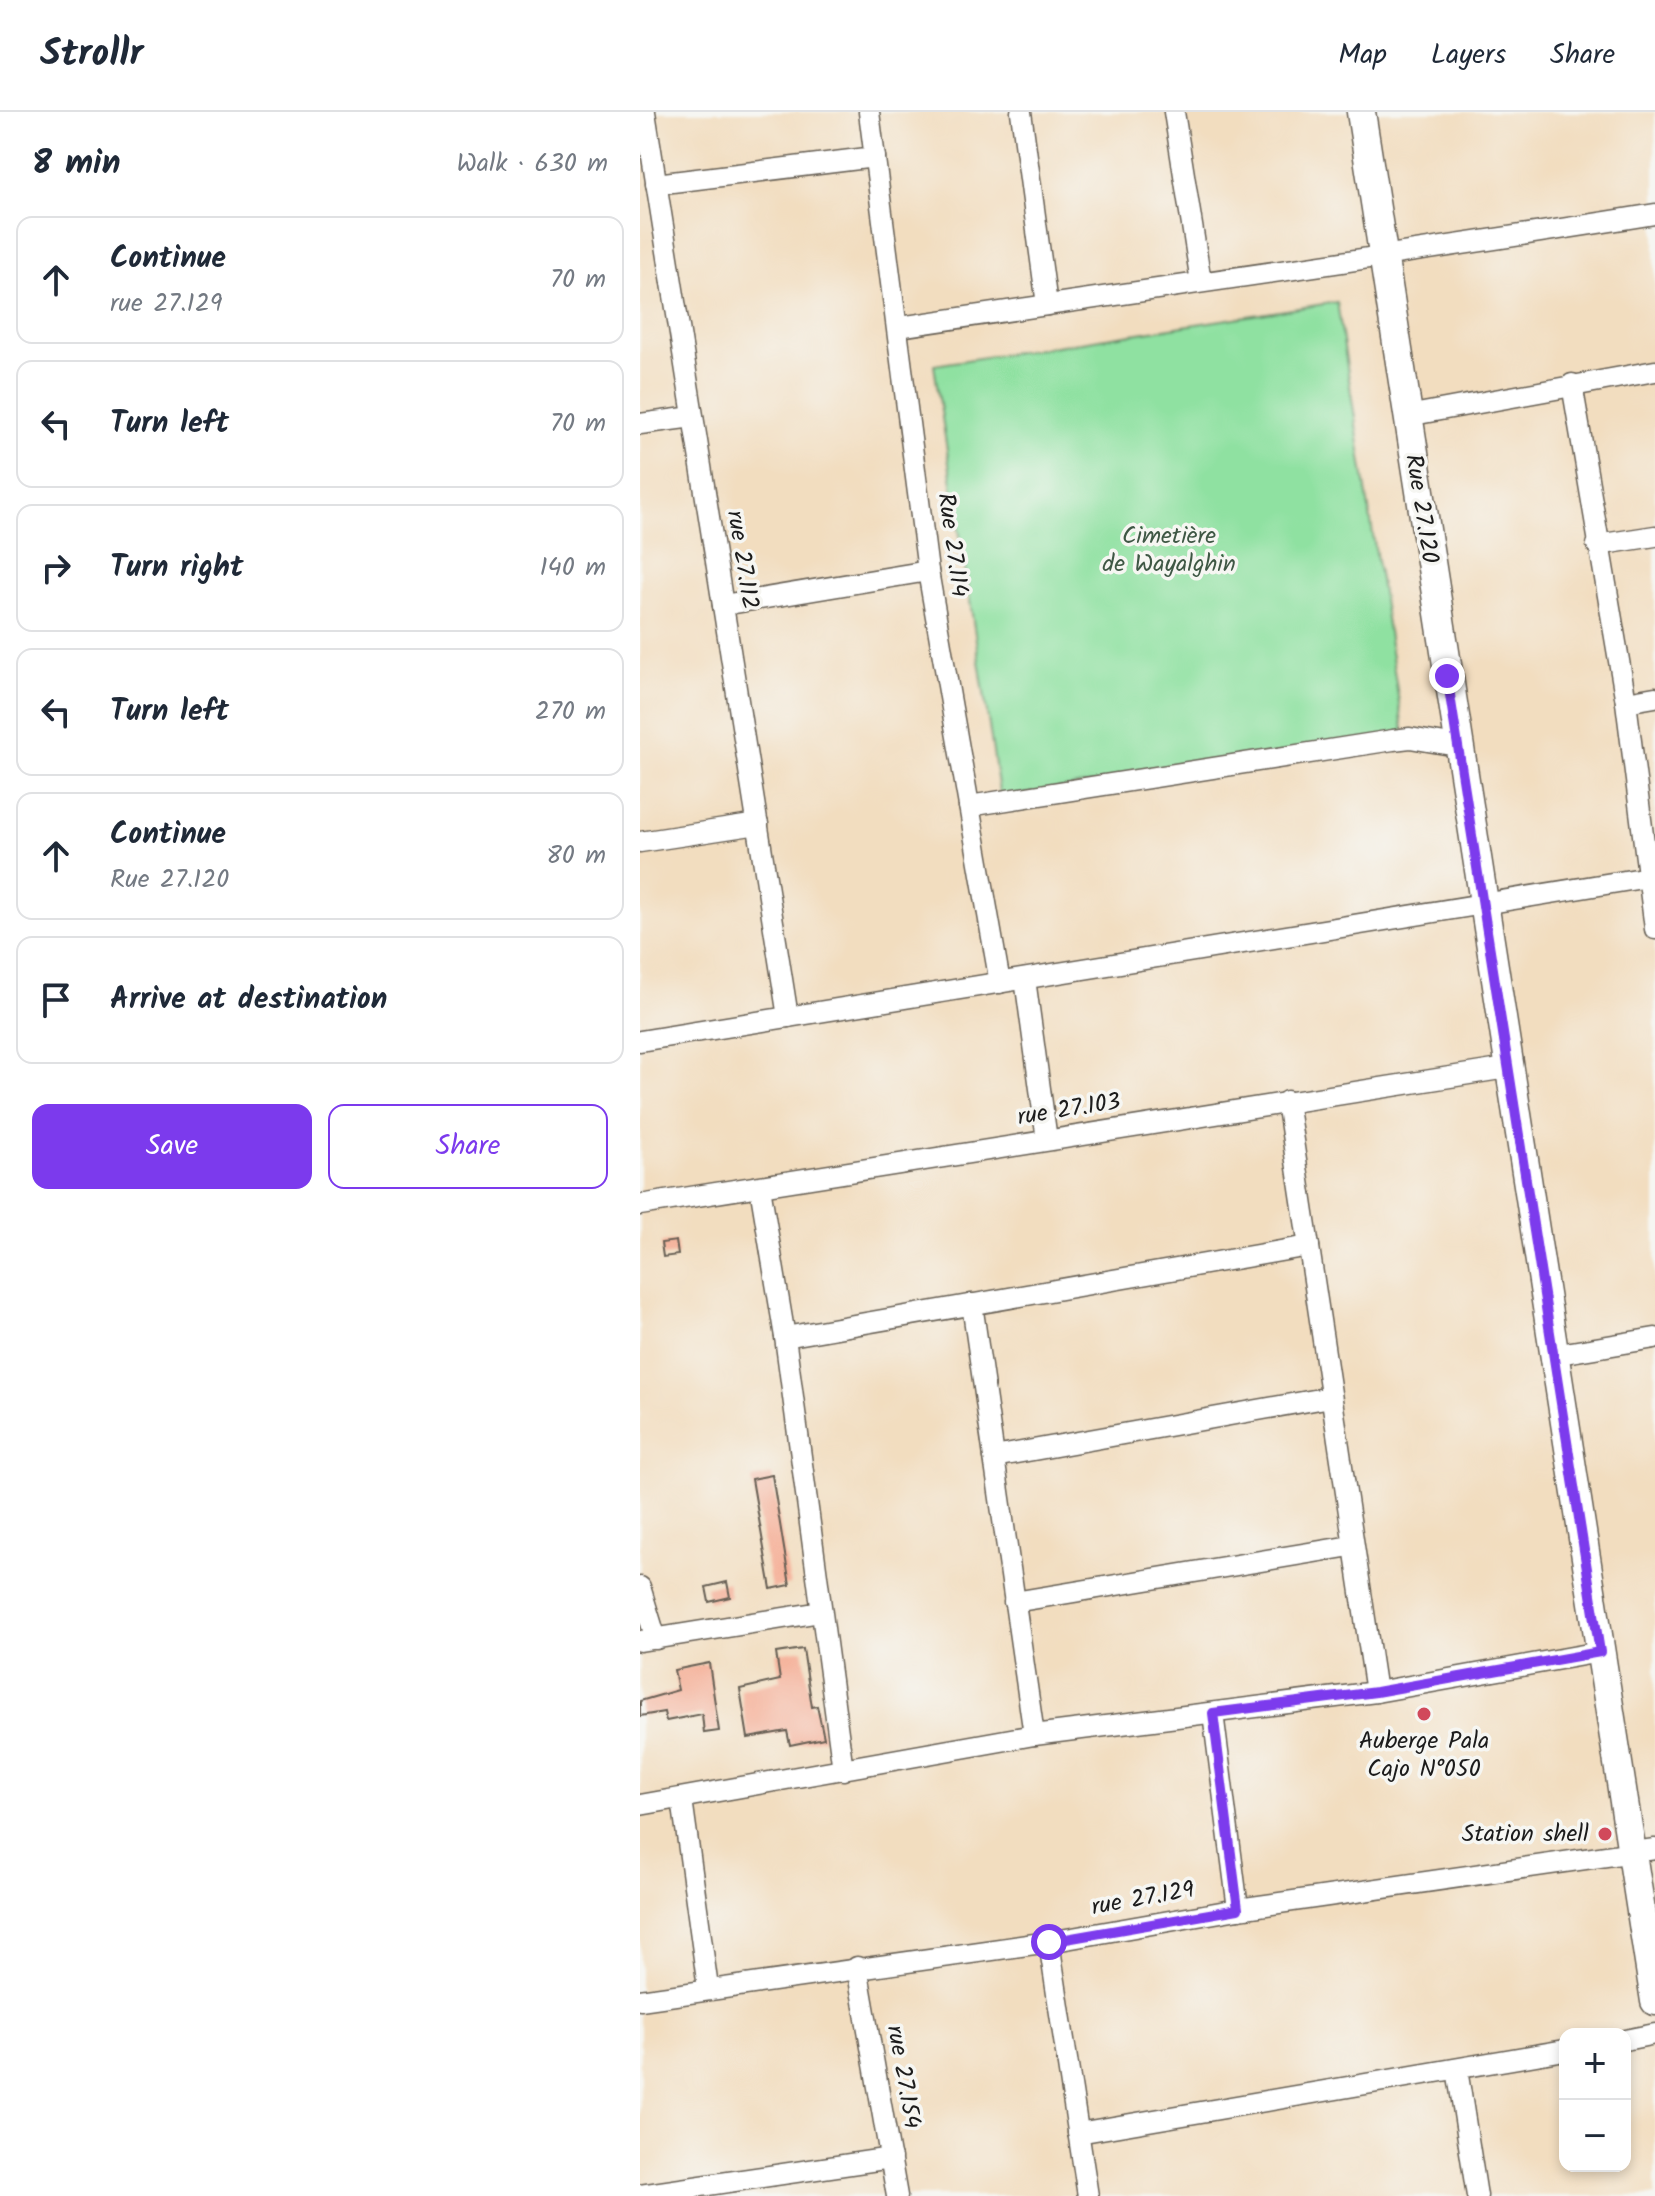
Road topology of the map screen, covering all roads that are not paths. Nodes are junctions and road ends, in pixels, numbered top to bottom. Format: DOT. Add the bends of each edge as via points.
graph roads {
  1 [pos="645,112"];
  2 [pos="869,112"];
  3 [pos="1021,112"];
  4 [pos="1174,112"];
  5 [pos="1361,112"];
  6 [pos="875,157"];
  7 [pos="656,184"];
  8 [pos="1655,214"];
  9 [pos="1383,259"];
  10 [pos="1201,282"];
  11 [pos="1047,305"];
  12 [pos="899,327"];
  13 [pos="1655,371"];
  14 [pos="1572,384"];
  15 [pos="1407,416"];
  16 [pos="693,417"];
  17 [pos="640,424"];
  18 [pos="1655,536"];
  19 [pos="1597,545"];
  20 [pos="928,571"];
  21 [pos="723,605"];
  22 [pos="1655,697"];
  23 [pos="1626,702"];
  24 [pos="1457,746"];
  25 [pos="969,806"];
  26 [pos="758,824"];
  27 [pos="640,842"];
  28 [pos="1652,877"];
  29 [pos="1482,906"];
  30 [pos="1655,929"];
  31 [pos="1025,979"];
  32 [pos="1000,983"];
  33 [pos="788,1017"];
  34 [pos="640,1041"];
  35 [pos="1507,1068"];
  36 [pos="1287,1101"];
  37 [pos="1047,1140"];
  38 [pos="760,1187"];
  39 [pos="640,1205"];
  40 [pos="1309,1246"];
  41 [pos="972,1304"];
  42 [pos="785,1337"];
  43 [pos="1655,1338"];
  44 [pos="1553,1355"];
  45 [pos="1331,1397"];
  46 [pos="994,1457"];
  47 [pos="1351,1546"];
  48 [pos="640,1587"];
  49 [pos="1014,1602"];
  50 [pos="821,1612"];
  51 [pos="648,1640"];
  52 [pos="1600,1652"];
  53 [pos="1376,1692"];
  54 [pos="1213,1713"];
  55 [pos="1034,1735"];
  56 [pos="843,1770"];
  57 [pos="682,1799"];
  58 [pos="640,1805"];
  59 [pos="1643,1850"];
  60 [pos="1238,1909"];
  61 [pos="1049,1942"];
  62 [pos="857,1967"];
  63 [pos="708,1988"];
  64 [pos="640,2000"];
  65 [pos="1655,2001"];
  66 [pos="1655,2034"];
  67 [pos="1631,2039"];
  68 [pos="1559,2051"];
  69 [pos="1457,2069"];
  70 [pos="1078,2133"];
  71 [pos="891,2158"];
  72 [pos="640,2195"];
  73 [pos="897,2196"];
  74 [pos="1088,2196"];
  75 [pos="1477,2196"];
  1 -- 7 [label="street, rue 27.112"];
  2 -- 6 [label="street, Rue 27.114"];
  3 -- 11 [label="street"];
  4 -- 10 [label="street"];
  5 -- 9 [label="street, Rue 27.120"];
  6 -- 7 [label="street"];
  6 -- 12 [label="street, Rue 27.114"];
  7 -- 16 [label="street, rue 27.112"];
  8 -- 9 [label="street"];
  9 -- 10 [label="street"];
  9 -- 15 [label="street, Rue 27.120"];
  10 -- 11 [label="street"];
  11 -- 12 [label="street"];
  12 -- 20 [label="street, Rue 27.114"];
  13 -- 14 [label="street"];
  14 -- 15 [label="street"];
  14 -- 19 [label="street"];
  15 -- 24 [label="street, Rue 27.120"];
  16 -- 17 [label="street"];
  16 -- 21 [label="street, rue 27.112"];
  18 -- 19 [label="street"];
  19 -- 23 [label="street"];
  20 -- 21 [label="street"];
  20 -- 25 [label="street, Rue 27.114"];
  21 -- 26 [label="street, rue 27.112"];
  22 -- 23 [label="street"];
  23 -- 28 [label="street"];
  24 -- 25 [label="street" via="1393,740"];
  24 -- 29 [label="street, Rue 27.120"];
  25 -- 32 [label="street, Rue 27.114"];
  26 -- 27 [label="street"];
  26 -- 33 [label="street, rue 27.112"];
  28 -- 29 [label="street"];
  28 -- 30 [label="street"];
  29 -- 31 [label="street"];
  29 -- 35 [label="street, Rue 27.120"];
  31 -- 32 [label="street"];
  31 -- 37 [label="street"];
  32 -- 33 [label="street"];
  33 -- 34 [label="street"];
  35 -- 36 [label="street, rue 27.103"];
  35 -- 44 [label="street, Rue 27.120"];
  36 -- 37 [label="street, rue 27.103"];
  36 -- 40 [label="street"];
  37 -- 38 [label="street, rue 27.103"];
  38 -- 39 [label="street, rue 27.103"];
  38 -- 42 [label="street"];
  40 -- 41 [label="street"];
  40 -- 45 [label="street"];
  41 -- 42 [label="street"];
  41 -- 46 [label="street"];
  42 -- 50 [label="street"];
  43 -- 44 [label="street"];
  44 -- 52 [label="street, Rue 27.120"];
  45 -- 46 [label="street"];
  45 -- 47 [label="street"];
  46 -- 49 [label="street"];
  47 -- 49 [label="street"];
  47 -- 53 [label="street"];
  48 -- 51 [label="street"];
  49 -- 55 [label="street"];
  50 -- 51 [label="street"];
  50 -- 56 [label="street"];
  52 -- 53 [label="street"];
  52 -- 59 [label="street, Rue 27.120"];
  53 -- 54 [label="street"];
  54 -- 55 [label="street"];
  54 -- 60 [label="street"];
  55 -- 56 [label="street"];
  56 -- 57 [label="street"];
  57 -- 58 [label="street"];
  57 -- 63 [label="street"];
  59 -- 60 [label="street, rue 27.129"];
  59 -- 65 [label="street, Rue 27.120"];
  60 -- 61 [label="street, rue 27.129"];
  61 -- 62 [label="street, rue 27.129"];
  61 -- 70 [label="street"];
  62 -- 63 [label="street, rue 27.129"];
  62 -- 71 [label="street, rue 27.154"];
  63 -- 64 [label="street, rue 27.129"];
  66 -- 67 [label="street"];
  68 -- 69 [label="street"];
  69 -- 70 [label="street"];
  69 -- 75 [label="street"];
  70 -- 74 [label="street"];
  71 -- 72 [label="street"];
  71 -- 73 [label="street, rue 27.154"];
}
